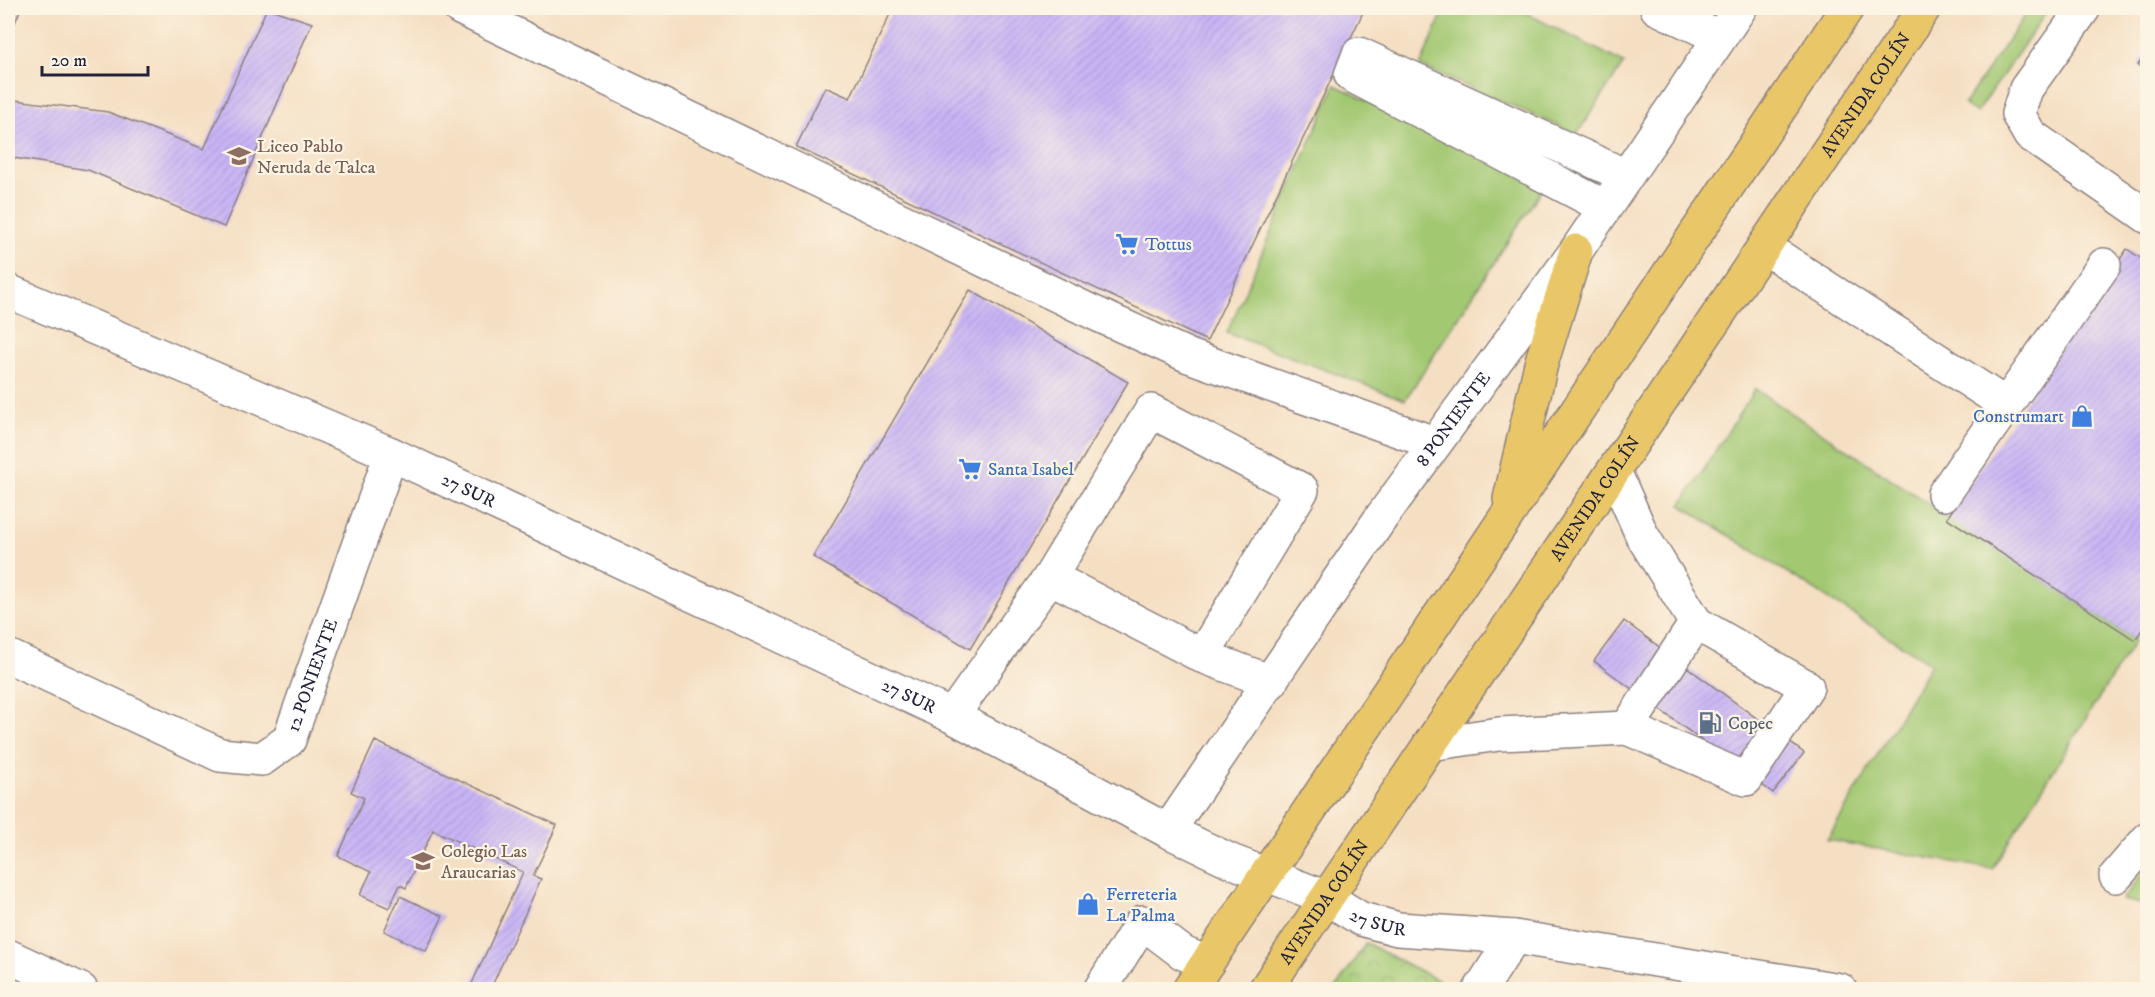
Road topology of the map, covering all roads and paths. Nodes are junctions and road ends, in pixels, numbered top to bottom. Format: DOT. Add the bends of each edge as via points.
graph roads {
  1 [pos="460,8"];
  2 [pos="1657,8"];
  3 [pos="1740,8"];
  4 [pos="1847,8"];
  5 [pos="1924,8"];
  6 [pos="2084,8"];
  7 [pos="1719,37"];
  8 [pos="1626,176"];
  9 [pos="1605,207"];
  10 [pos="2148,217"];
  11 [pos="1764,247"];
  12 [pos="1576,251"];
  13 [pos="2104,265"];
  14 [pos="8,291"];
  15 [pos="2005,404"];
  16 [pos="1434,443"];
  17 [pos="391,454"];
  18 [pos="1614,471"];
  19 [pos="1944,494"];
  20 [pos="1504,521"];
  21 [pos="1050,576"];
  22 [pos="1696,623"];
  23 [pos="8,656"];
  24 [pos="1202,656"];
  25 [pos="1271,682"];
  26 [pos="952,716"];
  27 [pos="1628,728"];
  28 [pos="1430,744"];
  29 [pos="1168,831"];
  30 [pos="2148,839"];
  31 [pos="1267,875"];
  32 [pos="2116,876"];
  33 [pos="1327,898"];
  34 [pos="1514,937"];
  35 [pos="8,956"];
  36 [pos="1207,963"];
  37 [pos="1767,983"];
  38 [pos="81,990"];
  39 [pos="1100,990"];
  40 [pos="1189,990"];
  41 [pos="1265,990"];
  42 [pos="1480,990"];
  43 [pos="1840,990"];
  1 -- 16 [label="street" via="1146,337"];
  2 -- 7 [label="street"];
  3 -- 7 [label="street, 8 PONIENTE"];
  4 -- 20 [label="main road"];
  5 -- 11 [label="main road, AVENIDA COLÍN"];
  6 -- 10 [label="street" via="2026,89 2018,114 2030,135"];
  7 -- 8 [label="street, 8 PONIENTE"];
  8 -- 9 [label="street, 8 PONIENTE"];
  8 -- 9 [label="street" via="1355,64"];
  9 -- 12 [label="street, 8 PONIENTE"];
  11 -- 15 [label="street"];
  11 -- 18 [label="main road, AVENIDA COLÍN"];
  12 -- 16 [label="street, 8 PONIENTE"];
  12 -- 20 [label="main road" via="1542,364"];
  13 -- 15 [label="street"];
  14 -- 17 [label="street, 27 SUR"];
  15 -- 19 [label="street"];
  16 -- 25 [label="street, 8 PONIENTE"];
  17 -- 23 [label="street, 12 PONIENTE" via="289,740 262,759 220,755"];
  17 -- 26 [label="street, 27 SUR"];
  18 -- 22 [label="street" via="1642,535"];
  18 -- 28 [label="main road, AVENIDA COLÍN"];
  20 -- 31 [label="main road"];
  21 -- 24 [label="street"];
  21 -- 24 [label="street" via="1151,411 1302,490"];
  21 -- 26 [label="street"];
  22 -- 27 [label="street"];
  22 -- 27 [label="street" via="1807,687 1746,779"];
  24 -- 25 [label="street"];
  25 -- 29 [label="street, 8 PONIENTE"];
  26 -- 29 [label="street, 27 SUR"];
  27 -- 28 [label="street" via="1499,734"];
  28 -- 33 [label="main road, AVENIDA COLÍN"];
  29 -- 31 [label="street, 27 SUR"];
  30 -- 32 [label="street"];
  31 -- 33 [label="street, 27 SUR"];
  31 -- 36 [label="main road"];
  33 -- 34 [label="street, 27 SUR" via="1361,919 1382,926"];
  33 -- 41 [label="main road, AVENIDA COLÍN"];
  34 -- 37 [label="street, 27 SUR"];
  34 -- 42 [label="street"];
  35 -- 38 [label="street"];
  36 -- 39 [label="street" via="1183,953 1142,922"];
  36 -- 40 [label="main road"];
  37 -- 43 [label="street, 27 SUR"];
}
